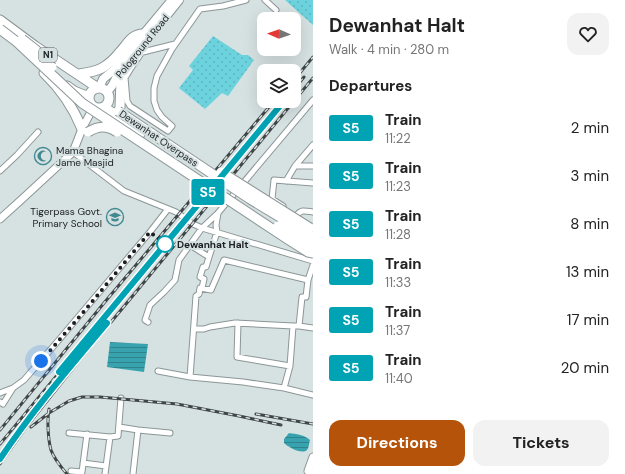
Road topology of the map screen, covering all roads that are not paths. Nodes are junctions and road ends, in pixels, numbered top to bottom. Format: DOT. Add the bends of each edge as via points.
graph roads {
  1 [pos="172,0"];
  2 [pos="179,0"];
  3 [pos="246,0"];
  4 [pos="265,0"];
  5 [pos="276,10"];
  6 [pos="0,22"];
  7 [pos="0,29"];
  8 [pos="0,34"];
  9 [pos="143,34"];
  10 [pos="175,44"];
  11 [pos="139,53"];
  12 [pos="35,62"];
  13 [pos="124,65"];
  14 [pos="78,74"];
  15 [pos="104,96"];
  16 [pos="90,97"];
  17 [pos="313,100"];
  18 [pos="94,106"];
  19 [pos="119,109"];
  20 [pos="38,132"];
  21 [pos="83,133"];
  22 [pos="140,134"];
  23 [pos="313,145"];
  24 [pos="73,152"];
  25 [pos="296,166"];
  26 [pos="313,166"];
  27 [pos="0,171"];
  28 [pos="286,181"];
  29 [pos="313,183"];
  30 [pos="238,206"];
  31 [pos="168,209"];
  32 [pos="313,212"];
  33 [pos="218,213"];
  34 [pos="297,215"];
  35 [pos="0,218"];
  36 [pos="313,226"];
  37 [pos="202,228"];
  38 [pos="313,230"];
  39 [pos="217,232"];
  40 [pos="313,237"];
  41 [pos="190,245"];
  42 [pos="313,247"];
  43 [pos="313,253"];
  44 [pos="209,257"];
  45 [pos="313,261"];
  46 [pos="313,265"];
  47 [pos="308,280"];
  48 [pos="202,288"];
  49 [pos="148,322"];
  50 [pos="238,323"];
  51 [pos="296,326"];
  52 [pos="313,328"];
  53 [pos="194,329"];
  54 [pos="290,366"];
  55 [pos="158,371"];
  56 [pos="190,377"];
  57 [pos="13,388"];
  58 [pos="284,388"];
  59 [pos="0,393"];
  60 [pos="313,395"];
  61 [pos="122,398"];
  62 [pos="1,405"];
  63 [pos="119,427"];
  64 [pos="138,430"];
  65 [pos="69,433"];
  66 [pos="170,433"];
  67 [pos="87,434"];
  68 [pos="110,437"];
  69 [pos="313,457"];
  70 [pos="313,462"];
  71 [pos="83,463"];
  72 [pos="106,466"];
  73 [pos="71,471"];
  74 [pos="310,473"];
  75 [pos="105,474"];
  76 [pos="133,474"];
  1 -- 9 [label="main road, Pologround Road"];
  2 -- 11 [label="main road, Pologround Road"];
  3 -- 10 [label="street" via="200,9"];
  4 -- 5 [label="street"];
  6 -- 14 [label="highway, N1"];
  6 -- 22 [label="highway, bridge" via="36,50 90,101"];
  7 -- 30 [label="highway, bridge" via="18,42 82,103"];
  8 -- 12 [label="highway, N1"];
  9 -- 14 [label="highway" via="131,38 103,68"];
  9 -- 15 [label="main road, Pologround Road" via="115,69 103,79"];
  10 -- 11 [label="street"];
  10 -- 11 [label="street" via="157,76 154,88 157,110 172,126 168,131 130,106 127,101 125,78"];
  11 -- 13 [label="main road, Pologround Road"];
  12 -- 16 [label="highway, N1" via="74,91"];
  12 -- 21 [label="highway" via="64,95"];
  13 -- 15 [label="main road, Pologround Road"];
  13 -- 19 [label="highway"];
  14 -- 15 [label="highway, N1"];
  15 -- 16 [label="highway" via="93,90"];
  15 -- 18 [label="highway, N1" via="99,108"];
  15 -- 19 [label="highway, Dewanhat Overpass / N1"];
  15 -- 22 [label="highway"];
  16 -- 18 [label="highway" via="90,102"];
  17 -- 33 [label="street"];
  18 -- 21 [label="main road"];
  19 -- 38 [label="highway, Dewanhat Overpass / N1, bridge"];
  19 -- 40 [label="highway, Dewanhat Overpass / N1, bridge" via="250,199"];
  20 -- 27 [label="street"];
  21 -- 24 [label="main road"];
  21 -- 30 [label="highway, bridge" via="103,127 114,130 224,202"];
  22 -- 42 [label="highway, bridge"];
  23 -- 25 [label="street"];
  24 -- 31 [label="street" via="124,190"];
  24 -- 35 [label="main road"];
  25 -- 26 [label="street"];
  25 -- 28 [label="street"];
  28 -- 29 [label="street"];
  28 -- 34 [label="street" via="274,180 272,199"];
  30 -- 43 [label="highway, bridge"];
  31 -- 37 [label="street"];
  31 -- 57 [label="street" via="58,341 24,380"];
  32 -- 34 [label="street" via="303,210"];
  33 -- 37 [label="street"];
  33 -- 39 [label="street"];
  34 -- 36 [label="street"];
  37 -- 39 [label="street"];
  37 -- 41 [label="street"];
  39 -- 44 [label="street"];
  39 -- 45 [label="street"];
  41 -- 44 [label="street"];
  41 -- 49 [label="street" via="179,260 175,280 150,305 145,320"];
  44 -- 48 [label="street" via="200,277 204,279"];
  46 -- 47 [label="street"];
  47 -- 48 [label="street" via="224,260 211,290"];
  47 -- 51 [label="street" via="306,297 302,297"];
  48 -- 53 [label="street" via="196,296"];
  50 -- 51 [label="street"];
  50 -- 53 [label="street"];
  50 -- 54 [label="street" via="237,357"];
  51 -- 52 [label="street"];
  51 -- 54 [label="street"];
  53 -- 56 [label="street"];
  54 -- 58 [label="street"];
  55 -- 56 [label="street"];
  56 -- 58 [label="street"];
  57 -- 59 [label="street"];
  57 -- 62 [label="street"];
  58 -- 60 [label="street"];
  61 -- 63 [label="street"];
  63 -- 64 [label="street"];
  63 -- 68 [label="street" via="118,436"];
  64 -- 66 [label="street"];
  64 -- 76 [label="street"];
  65 -- 67 [label="street"];
  67 -- 68 [label="street"];
  67 -- 71 [label="street"];
  68 -- 72 [label="street"];
  69 -- 74 [label="main road"];
  70 -- 74 [label="main road"];
  71 -- 72 [label="street"];
  71 -- 73 [label="street" via="82,472"];
  72 -- 75 [label="street"];
}
